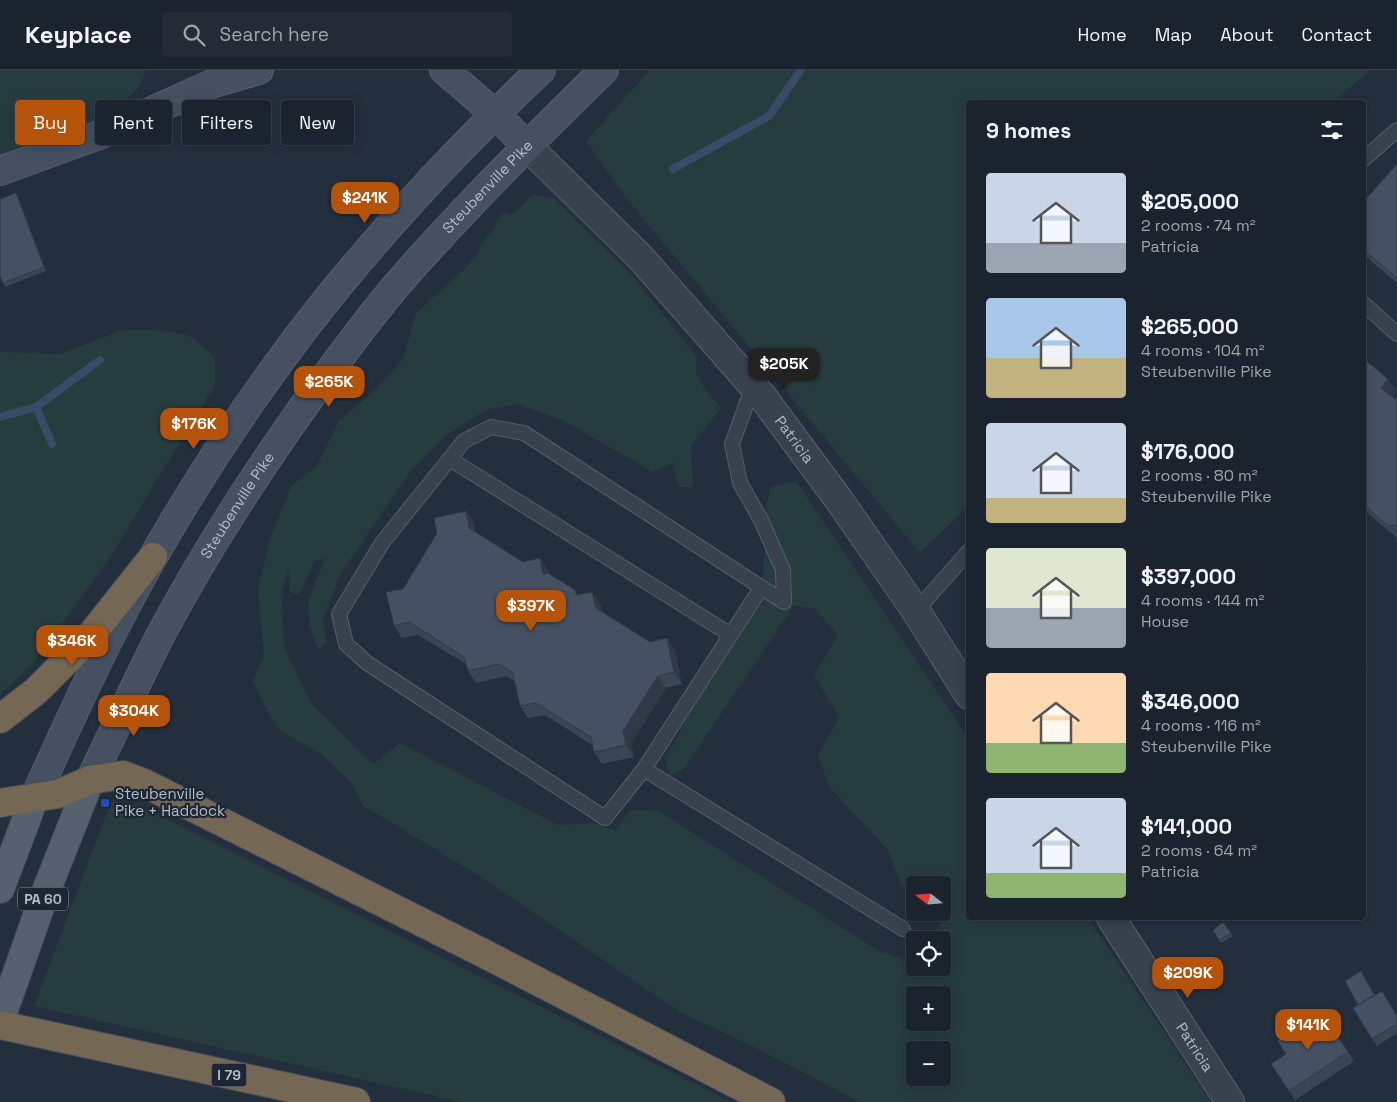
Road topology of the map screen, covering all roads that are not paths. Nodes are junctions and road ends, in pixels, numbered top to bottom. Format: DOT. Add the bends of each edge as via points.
graph roads {
  1 [pos="259,70"];
  2 [pos="444,70"];
  3 [pos="541,70"];
  4 [pos="604,70"];
  5 [pos="212,76"];
  6 [pos="495,114"];
  7 [pos="1397,130"];
  8 [pos="526,145"];
  9 [pos="1366,157"];
  10 [pos="0,171"];
  11 [pos="1366,306"];
  12 [pos="1397,334"];
  13 [pos="753,386"];
  14 [pos="450,459"];
  15 [pos="966,554"];
  16 [pos="153,557"];
  17 [pos="761,588"];
  18 [pos="916,611"];
  19 [pos="730,635"];
  20 [pos="966,690"];
  21 [pos="0,719"];
  22 [pos="644,769"];
  23 [pos="90,780"];
  24 [pos="34,799"];
  25 [pos="0,803"];
  26 [pos="0,889"];
  27 [pos="1112,920"];
  28 [pos="903,930"];
  29 [pos="0,1023"];
  30 [pos="356,1102"];
  31 [pos="771,1102"];
  32 [pos="1230,1102"];
  1 -- 5 [label="main road"];
  2 -- 6 [label="main road"];
  3 -- 6 [label="main road, PA 60"];
  4 -- 8 [label="main road, Steubenville Pike / PA 60"];
  5 -- 10 [label="main road" via="98,135"];
  6 -- 8 [label="main road"];
  6 -- 16 [label="main road, PA 60" via="329,296 237,422"];
  7 -- 9 [label="lane"];
  8 -- 13 [label="street, Patricia" via="641,258"];
  8 -- 23 [label="main road, Steubenville Pike / PA 60" via="452,222 394,289 278,443 159,638"];
  11 -- 12 [label="lane"];
  13 -- 17 [label="lane" via="732,444 740,483 783,570 784,602"];
  13 -- 18 [label="street, Patricia" via="839,500"];
  14 -- 17 [label="lane" via="464,441 492,427 524,433"];
  14 -- 19 [label="lane"];
  14 -- 22 [label="lane" via="382,543 339,614 346,644 367,663 604,818"];
  15 -- 18 [label="lane"];
  16 -- 21 [label="highway" via="87,640 36,691"];
  16 -- 24 [label="main road, PA 60" via="79,701"];
  17 -- 19 [label="lane"];
  18 -- 20 [label="street, Patricia"];
  19 -- 22 [label="lane"];
  22 -- 28 [label="lane"];
  23 -- 24 [label="highway" via="58,794"];
  23 -- 29 [label="main road, Steubenville Pike / PA 60" via="43,899"];
  23 -- 31 [label="highway" via="123,776 144,783"];
  24 -- 25 [label="highway"];
  24 -- 26 [label="main road, PA 60"];
  27 -- 32 [label="street, Patricia"];
  29 -- 30 [label="highway, I 79"];
}
